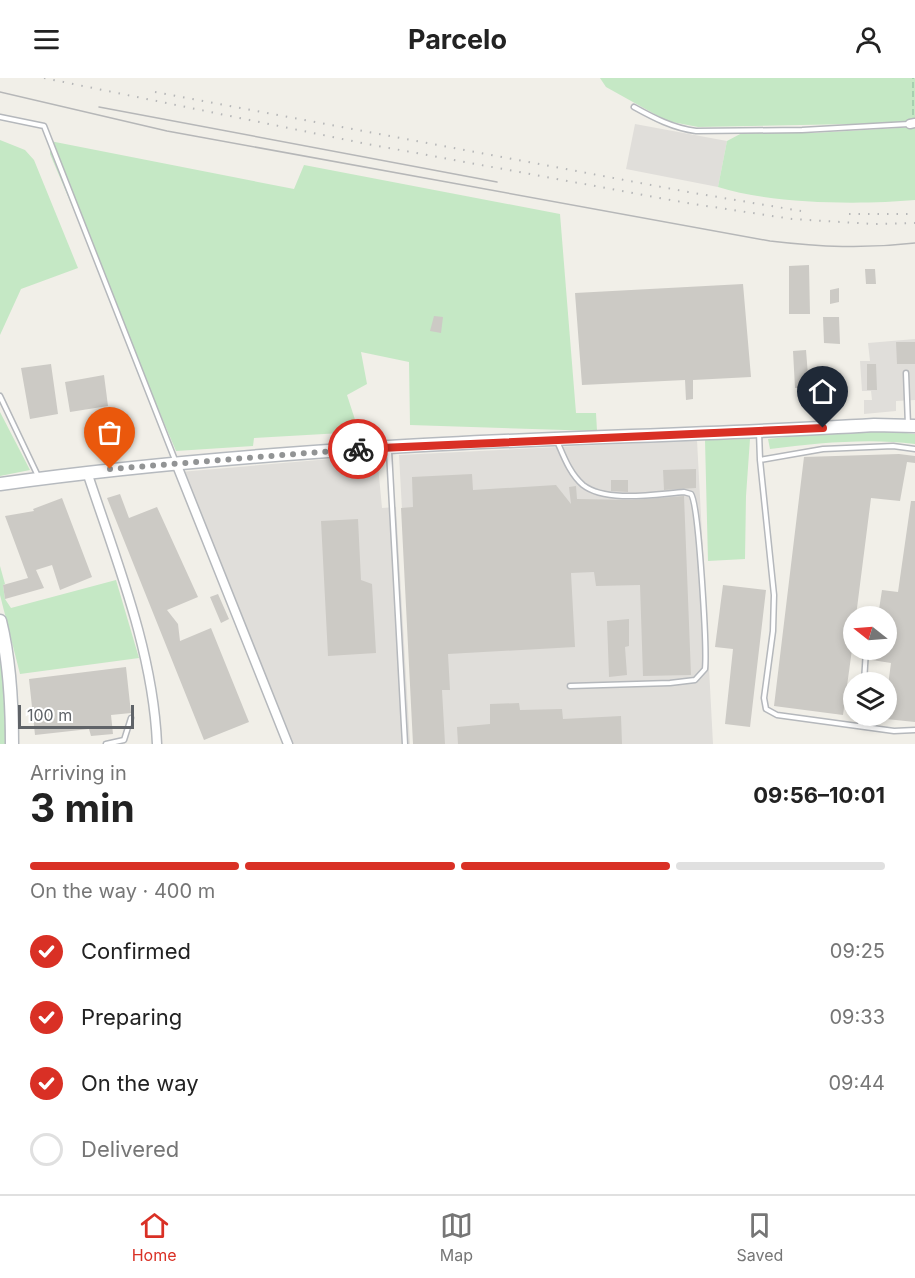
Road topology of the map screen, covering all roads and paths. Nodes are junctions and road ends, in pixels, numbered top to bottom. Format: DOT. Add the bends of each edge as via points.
graph roads {
  1 [pos="913,78"];
  2 [pos="634,107"];
  3 [pos="0,117"];
  4 [pos="912,124"];
  5 [pos="906,373"];
  6 [pos="0,396"];
  7 [pos="912,426"];
  8 [pos="759,431"];
  9 [pos="556,440"];
  10 [pos="389,447"];
  11 [pos="915,449"];
  12 [pos="760,460"];
  13 [pos="176,463"];
  14 [pos="87,471"];
  15 [pos="39,478"];
  16 [pos="0,484"];
  17 [pos="0,621"];
  18 [pos="570,686"];
  19 [pos="131,718"];
  20 [pos="843,724"];
  21 [pos="860,726"];
  22 [pos="915,730"];
  23 [pos="12,744"];
  24 [pos="106,744"];
  25 [pos="157,744"];
  26 [pos="288,744"];
  27 [pos="405,744"];
  1 -- 4 [label="path"];
  2 -- 4 [label="lane" via="665,123 696,131"];
  3 -- 13 [label="lane" via="44,126"];
  5 -- 7 [label="lane"];
  6 -- 15 [label="lane"];
  7 -- 8 [label="street"];
  8 -- 9 [label="street"];
  8 -- 12 [label="lane"];
  9 -- 10 [label="street"];
  9 -- 18 [label="lane" via="575,477 597,493 691,494 704,637 705,669 695,680"];
  10 -- 13 [label="street"];
  10 -- 27 [label="lane"];
  11 -- 12 [label="lane" via="823,449"];
  12 -- 20 [label="lane" via="774,586 766,709 777,715"];
  13 -- 14 [label="street"];
  13 -- 26 [label="street"];
  14 -- 15 [label="street"];
  14 -- 25 [label="street" via="142,647"];
  15 -- 16 [label="street"];
  17 -- 23 [label="street" via="9,669"];
  19 -- 24 [label="lane" via="124,740"];
  21 -- 22 [label="lane"];
}
